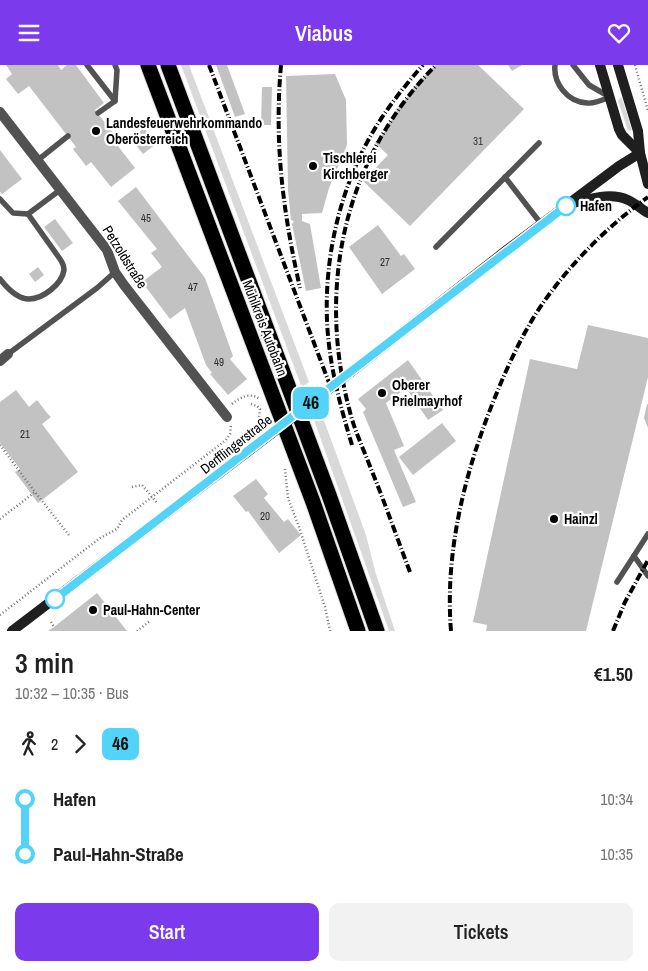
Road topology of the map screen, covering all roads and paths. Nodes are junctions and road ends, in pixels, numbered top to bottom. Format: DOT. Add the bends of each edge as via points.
graph roads {
  1 [pos="87,65"];
  2 [pos="115,65"];
  3 [pos="148,65"];
  4 [pos="168,65"];
  5 [pos="556,65"];
  6 [pos="573,65"];
  7 [pos="600,65"];
  8 [pos="618,65"];
  9 [pos="636,65"];
  10 [pos="610,97"];
  11 [pos="115,101"];
  12 [pos="648,111"];
  13 [pos="0,112"];
  14 [pos="98,113"];
  15 [pos="68,137"];
  16 [pos="538,143"];
  17 [pos="640,153"];
  18 [pos="38,160"];
  19 [pos="505,177"];
  20 [pos="648,184"];
  21 [pos="60,189"];
  22 [pos="0,199"];
  23 [pos="569,203"];
  24 [pos="648,213"];
  25 [pos="28,214"];
  26 [pos="542,225"];
  27 [pos="436,247"];
  28 [pos="115,272"];
  29 [pos="0,279"];
  30 [pos="4,357"];
  31 [pos="264,403"];
  32 [pos="251,405"];
  33 [pos="225,414"];
  34 [pos="258,424"];
  35 [pos="0,445"];
  36 [pos="284,460"];
  37 [pos="132,487"];
  38 [pos="35,492"];
  39 [pos="152,497"];
  40 [pos="158,504"];
  41 [pos="0,519"];
  42 [pos="648,534"];
  43 [pos="69,535"];
  44 [pos="634,556"];
  45 [pos="648,576"];
  46 [pos="618,582"];
  47 [pos="0,615"];
  48 [pos="150,621"];
  49 [pos="51,622"];
  50 [pos="54,627"];
  51 [pos="12,631"];
  52 [pos="137,631"];
  53 [pos="330,631"];
  54 [pos="358,631"];
  55 [pos="377,631"];
  1 -- 11 [label="lane"];
  2 -- 11 [label="lane"];
  3 -- 54 [label="highway, Mühlkreis Autobahn" via="310,493"];
  4 -- 55 [label="highway, Mühlkreis Autobahn"];
  5 -- 10 [label="lane" via="557,81 574,99 586,103"];
  6 -- 10 [label="lane" via="589,85"];
  7 -- 10 [label="street"];
  8 -- 17 [label="street" via="638,131"];
  9 -- 12 [label="path"];
  10 -- 17 [label="street" via="622,135"];
  11 -- 14 [label="lane"];
  13 -- 18 [label="street, Petzoldstraße"];
  15 -- 18 [label="lane"];
  16 -- 19 [label="lane"];
  17 -- 20 [label="street"];
  17 -- 23 [label="street, Derfflingerstraße"];
  18 -- 21 [label="street, Petzoldstraße"];
  19 -- 26 [label="lane"];
  19 -- 27 [label="lane"];
  21 -- 25 [label="lane"];
  21 -- 28 [label="street, Petzoldstraße" via="107,250"];
  22 -- 25 [label="lane" via="13,213"];
  23 -- 24 [label="street, Derfflingerstraße" via="618,196"];
  23 -- 26 [label="street, Derfflingerstraße"];
  25 -- 29 [label="lane" via="64,265 64,271 55,286 29,299 14,294"];
  26 -- 51 [label="street, Derfflingerstraße, bridge"];
  28 -- 30 [label="lane"];
  28 -- 33 [label="street, Petzoldstraße"];
  31 -- 33 [label="path" via="258,397 248,395 240,398"];
  32 -- 34 [label="path" via="260,409"];
  33 -- 39 [label="path" via="231,424 226,440"];
  35 -- 38 [label="path"];
  36 -- 53 [label="path" via="288,498"];
  37 -- 39 [label="path" via="142,485"];
  38 -- 41 [label="path"];
  38 -- 43 [label="path"];
  39 -- 40 [label="path"];
  39 -- 47 [label="path" via="122,520 117,529 100,538"];
  42 -- 44 [label="lane"];
  44 -- 45 [label="lane"];
  44 -- 46 [label="lane"];
  48 -- 52 [label="path"];
  49 -- 50 [label="path"];
}
